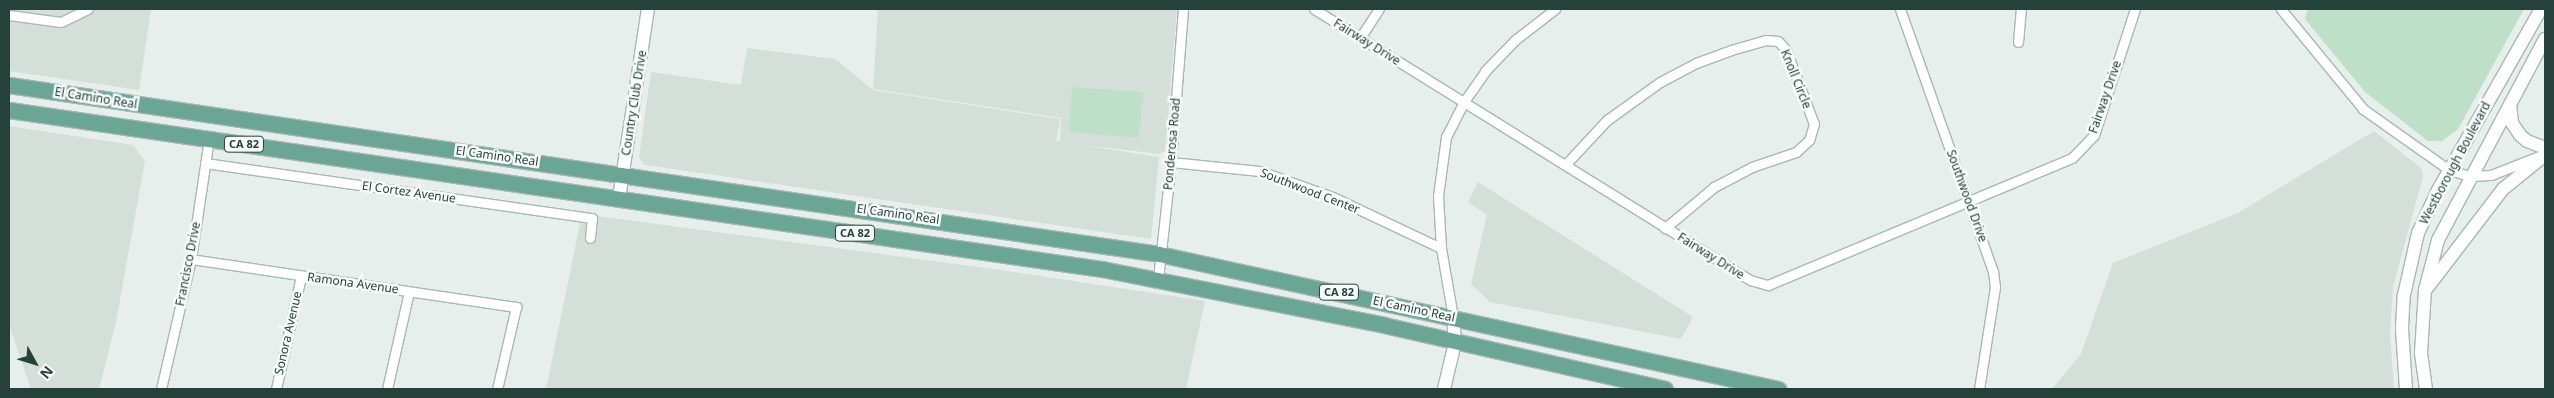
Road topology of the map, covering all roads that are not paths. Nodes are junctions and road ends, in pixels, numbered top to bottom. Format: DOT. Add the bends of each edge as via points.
graph roads {
  1 [pos="88,9"];
  2 [pos="648,9"];
  3 [pos="1183,9"];
  4 [pos="1314,9"];
  5 [pos="1379,9"];
  6 [pos="1555,9"];
  7 [pos="1900,9"];
  8 [pos="2020,9"];
  9 [pos="2135,9"];
  10 [pos="2281,9"];
  11 [pos="2541,9"];
  12 [pos="9,15"];
  13 [pos="1360,38"];
  14 [pos="2545,39"];
  15 [pos="2018,42"];
  16 [pos="9,85"];
  17 [pos="1463,103"];
  18 [pos="2510,104"];
  19 [pos="9,110"];
  20 [pos="208,138"];
  21 [pos="2545,148"];
  22 [pos="2545,154"];
  23 [pos="1171,162"];
  24 [pos="205,163"];
  25 [pos="1565,165"];
  26 [pos="2449,170"];
  27 [pos="622,174"];
  28 [pos="2470,176"];
  29 [pos="619,198"];
  30 [pos="1970,202"];
  31 [pos="1665,228"];
  32 [pos="590,238"];
  33 [pos="1441,248"];
  34 [pos="1159,254"];
  35 [pos="191,259"];
  36 [pos="301,276"];
  37 [pos="1158,278"];
  38 [pos="2426,290"];
  39 [pos="409,292"];
  40 [pos="1453,317"];
  41 [pos="1455,343"];
  42 [pos="1762,387"];
  43 [pos="161,389"];
  44 [pos="276,389"];
  45 [pos="387,389"];
  46 [pos="497,389"];
  47 [pos="1444,389"];
  48 [pos="1665,389"];
  49 [pos="1778,389"];
  50 [pos="1979,389"];
  51 [pos="2406,389"];
  52 [pos="2426,389"];
  1 -- 12 [label="street" via="61,22"];
  2 -- 27 [label="main road, Country Club Drive"];
  3 -- 23 [label="street, Ponderosa Road"];
  4 -- 13 [label="street, Fairway Drive"];
  5 -- 13 [label="street"];
  6 -- 17 [label="street" via="1515,40 1485,71"];
  7 -- 30 [label="street, Southwood Drive"];
  8 -- 15 [label="street"];
  9 -- 30 [label="street, Fairway Drive" via="2094,135 2084,148 2072,158"];
  10 -- 26 [label="street" via="2364,109"];
  11 -- 26 [label="main road, Westborough Boulevard"];
  13 -- 17 [label="street, Fairway Drive"];
  14 -- 18 [label="main road, Westborough Boulevard"];
  16 -- 27 [label="main road, El Camino Real / CA 82"];
  17 -- 25 [label="street, Fairway Drive"];
  17 -- 33 [label="street" via="1446,137 1438,196"];
  18 -- 21 [label="main road" via="2512,123 2520,135"];
  18 -- 28 [label="main road, Westborough Boulevard"];
  19 -- 20 [label="main road, El Camino Real / CA 82"];
  20 -- 24 [label="street, Francisco Drive"];
  20 -- 29 [label="main road, El Camino Real / CA 82"];
  22 -- 28 [label="street" via="2500,172"];
  22 -- 38 [label="main road" via="2503,189"];
  23 -- 33 [label="street, Southwood Center" via="1260,171 1335,198"];
  23 -- 34 [label="street, Ponderosa Road"];
  24 -- 32 [label="street, El Cortez Avenue" via="592,218"];
  24 -- 35 [label="street, Francisco Drive"];
  25 -- 31 [label="street, Fairway Drive"];
  25 -- 31 [label="street, Knoll Circle" via="1607,120 1660,82 1696,63 1731,50 1766,40 1778,41 1786,50 1814,124 1808,140 1796,152 1752,167 1714,187"];
  26 -- 28 [label="street"];
  26 -- 51 [label="main road, Westborough Boulevard" via="2421,226 2406,276 2402,328"];
  27 -- 29 [label="main road, Country Club Drive"];
  27 -- 34 [label="main road, El Camino Real / CA 82"];
  28 -- 38 [label="main road, Westborough Boulevard" via="2438,240"];
  29 -- 37 [label="main road, El Camino Real / CA 82"];
  30 -- 31 [label="street, Fairway Drive" via="1768,285 1750,280"];
  30 -- 50 [label="street, Southwood Drive" via="1993,271 1995,287"];
  33 -- 40 [label="street"];
  34 -- 37 [label="street, Ponderosa Road"];
  34 -- 40 [label="main road, El Camino Real / CA 82"];
  35 -- 36 [label="street, Ramona Avenue"];
  35 -- 43 [label="street, Francisco Drive"];
  36 -- 39 [label="street, Ramona Avenue"];
  36 -- 44 [label="street, Sonora Avenue"];
  37 -- 41 [label="main road, El Camino Real / CA 82"];
  38 -- 52 [label="main road, Westborough Boulevard" via="2422,352"];
  39 -- 45 [label="street"];
  39 -- 46 [label="street, Ramona Avenue" via="516,307"];
  40 -- 41 [label="main road"];
  40 -- 42 [label="main road, El Camino Real / CA 82"];
  41 -- 47 [label="main road"];
  41 -- 48 [label="main road, El Camino Real / CA 82"];
  42 -- 49 [label="main road, El Camino Real / CA 82"];
}
